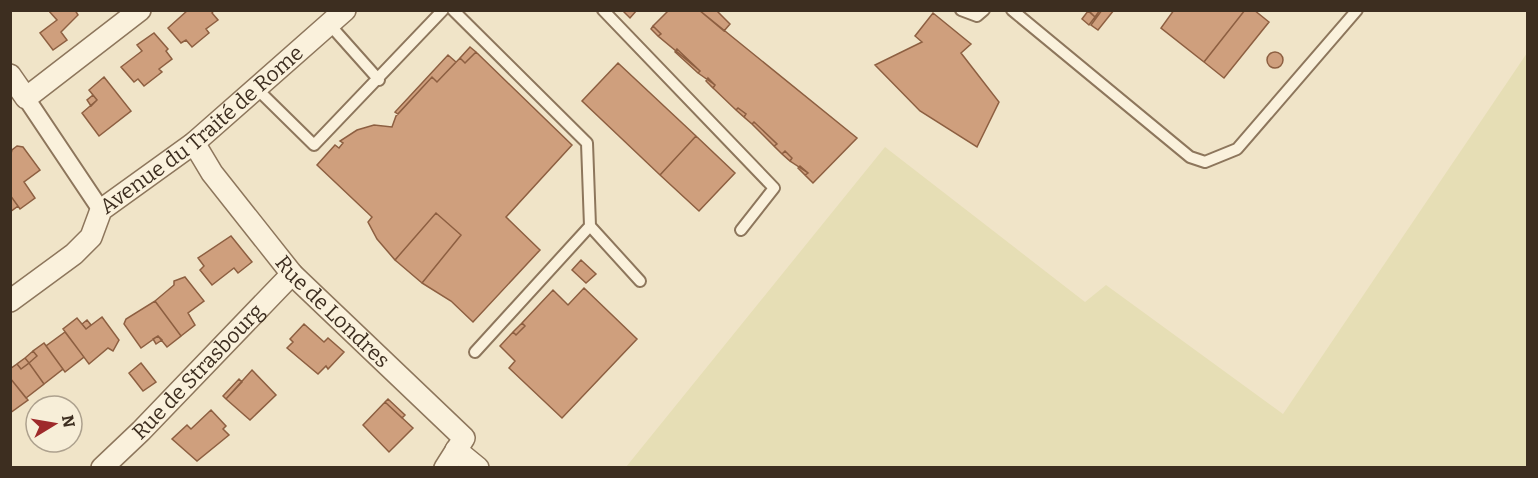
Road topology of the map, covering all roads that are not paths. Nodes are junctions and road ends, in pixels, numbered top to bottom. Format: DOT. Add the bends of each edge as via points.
graph roads {
  1 [pos="140,10"];
  2 [pos="345,10"];
  3 [pos="443,10"];
  4 [pos="453,10"];
  5 [pos="603,10"];
  6 [pos="961,10"];
  7 [pos="984,10"];
  8 [pos="1012,10"];
  9 [pos="1358,10"];
  10 [pos="330,25"];
  11 [pos="379,80"];
  12 [pos="16,87"];
  13 [pos="257,89"];
  14 [pos="194,143"];
  15 [pos="101,210"];
  16 [pos="590,226"];
  17 [pos="741,230"];
  18 [pos="292,274"];
  19 [pos="640,281"];
  20 [pos="10,301"];
  21 [pos="475,352"];
  22 [pos="451,459"];
  23 [pos="102,468"];
  24 [pos="478,468"];
  1 -- 12 [label="street"];
  2 -- 10 [label="street, Avenue du Traité de Rome"];
  3 -- 11 [label="lane"];
  4 -- 16 [label="lane" via="587,142"];
  5 -- 17 [label="lane" via="774,188"];
  6 -- 7 [label="lane" via="977,16"];
  8 -- 9 [label="lane" via="1190,158 1205,162 1237,149"];
  10 -- 11 [label="lane"];
  10 -- 13 [label="street, Avenue du Traité de Rome"];
  11 -- 13 [label="lane" via="314,145"];
  12 -- 15 [label="street"];
  13 -- 14 [label="street, Avenue du Traité de Rome"];
  14 -- 15 [label="street, Avenue du Traité de Rome"];
  14 -- 18 [label="street, Rue de Londres"];
  15 -- 20 [label="street, Avenue du Traité de Rome" via="91,237"];
  16 -- 19 [label="lane"];
  16 -- 21 [label="lane"];
  18 -- 22 [label="street, Rue de Londres" via="464,438"];
  18 -- 23 [label="street, Rue de Strasbourg"];
  22 -- 24 [label="street"];
}
